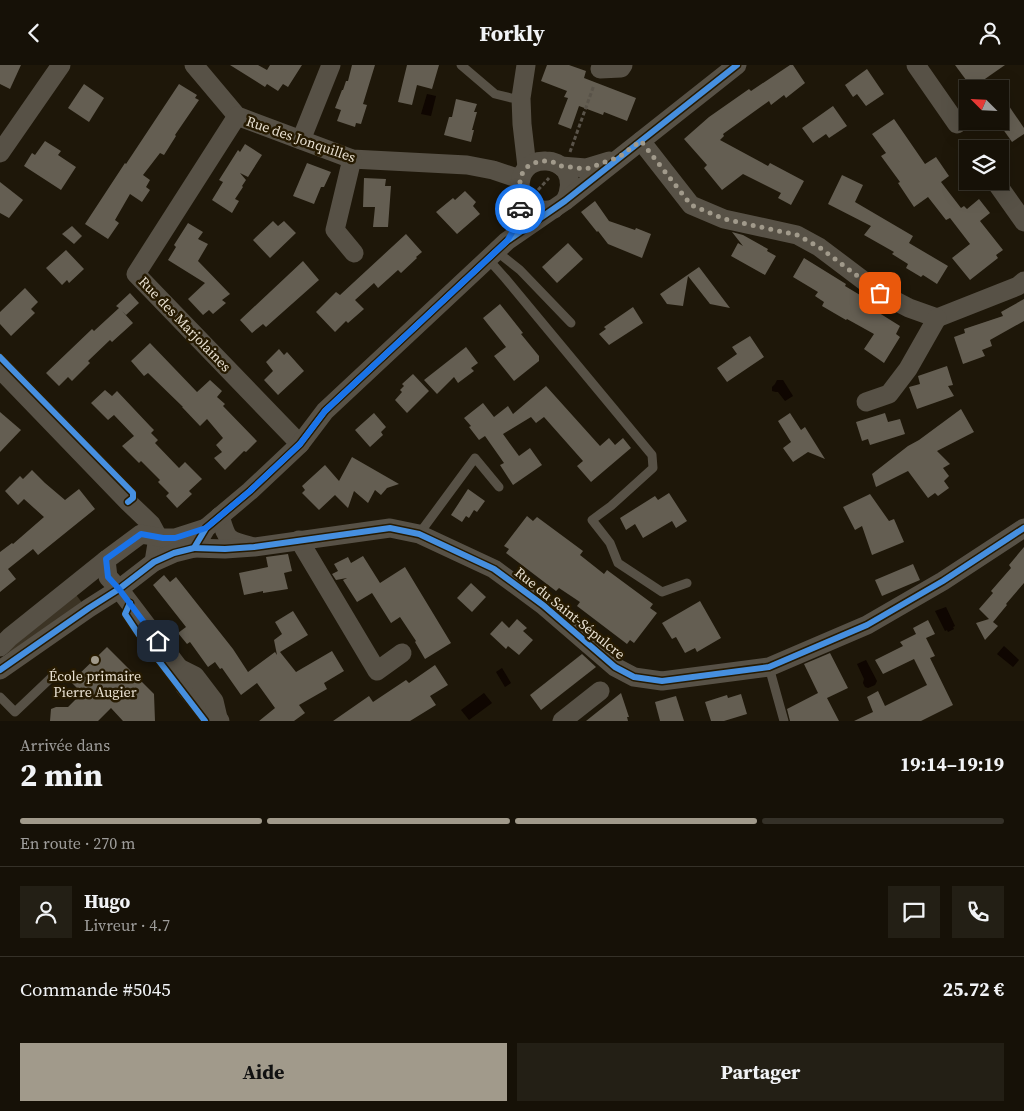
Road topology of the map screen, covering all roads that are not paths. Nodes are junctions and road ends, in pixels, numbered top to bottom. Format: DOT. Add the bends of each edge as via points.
graph roads {
  1 [pos="61,65"];
  2 [pos="194,65"];
  3 [pos="331,65"];
  4 [pos="461,65"];
  5 [pos="526,65"];
  6 [pos="623,65"];
  7 [pos="737,65"];
  8 [pos="916,65"];
  9 [pos="600,69"];
  10 [pos="521,98"];
  11 [pos="238,116"];
  12 [pos="522,124"];
  13 [pos="957,124"];
  14 [pos="5,130"];
  15 [pos="301,140"];
  16 [pos="641,141"];
  17 [pos="0,153"];
  18 [pos="619,157"];
  19 [pos="352,159"];
  20 [pos="555,163"];
  21 [pos="524,185"];
  22 [pos="1001,190"];
  23 [pos="559,205"];
  24 [pos="1024,222"];
  25 [pos="497,251"];
  26 [pos="354,253"];
  27 [pos="1024,281"];
  28 [pos="937,318"];
  29 [pos="571,323"];
  30 [pos="0,369"];
  31 [pos="866,402"];
  32 [pos="300,444"];
  33 [pos="500,487"];
  34 [pos="213,522"];
  35 [pos="1024,528"];
  36 [pos="419,534"];
  37 [pos="149,536"];
  38 [pos="300,540"];
  39 [pos="254,547"];
  40 [pos="194,548"];
  41 [pos="106,559"];
  42 [pos="154,562"];
  43 [pos="687,583"];
  44 [pos="119,589"];
  45 [pos="0,647"];
  46 [pos="402,653"];
  47 [pos="769,667"];
  48 [pos="0,670"];
  49 [pos="55,674"];
  50 [pos="600,691"];
  51 [pos="0,697"];
  52 [pos="219,719"];
  53 [pos="562,721"];
  54 [pos="784,721"];
  1 -- 14 [label="street"];
  2 -- 11 [label="street, Rue des Jonquilles"];
  3 -- 15 [label="street"];
  4 -- 10 [label="lane" via="495,94"];
  5 -- 10 [label="street"];
  6 -- 9 [label="street" via="622,68"];
  7 -- 16 [label="street"];
  8 -- 13 [label="street"];
  10 -- 12 [label="street"];
  11 -- 15 [label="street, Rue des Jonquilles"];
  11 -- 32 [label="street, Rue des Marjolaines" via="136,274"];
  12 -- 20 [label="street"];
  12 -- 21 [label="street"];
  14 -- 17 [label="street"];
  15 -- 19 [label="street, Rue des Jonquilles"];
  16 -- 18 [label="street"];
  16 -- 28 [label="street" via="691,205 724,219 797,235 819,247 880,293"];
  18 -- 20 [label="street" via="586,169"];
  18 -- 23 [label="street"];
  19 -- 21 [label="street, Rue des Jonquilles" via="467,165 493,170"];
  19 -- 26 [label="street" via="335,230"];
  20 -- 21 [label="street" via="534,163"];
  20 -- 23 [label="street" via="565,171 570,183 570,189"];
  21 -- 23 [label="street" via="532,207 546,210"];
  21 -- 25 [label="street" via="516,226"];
  22 -- 24 [label="street"];
  23 -- 25 [label="street"];
  25 -- 29 [label="lane"];
  25 -- 32 [label="street" via="325,411"];
  25 -- 43 [label="lane" via="505,278 652,455 653,468 592,520 610,543 618,563 662,592"];
  27 -- 28 [label="street"];
  28 -- 31 [label="street" via="908,369 889,394"];
  30 -- 37 [label="street" via="128,502"];
  32 -- 34 [label="street"];
  33 -- 36 [label="lane" via="475,458"];
  34 -- 37 [label="street" via="175,538"];
  34 -- 39 [label="street, Rue du Saint-Sépulcre" via="236,543"];
  34 -- 40 [label="street"];
  35 -- 47 [label="street, Rue du Saint-Sépulcre" via="943,581 867,625"];
  36 -- 38 [label="street, Rue du Saint-Sépulcre" via="390,528"];
  36 -- 47 [label="street, Rue du Saint-Sépulcre" via="494,569 543,605 615,667 634,677 662,681"];
  37 -- 41 [label="street"];
  37 -- 42 [label="street"];
  38 -- 39 [label="street, Rue du Saint-Sépulcre"];
  38 -- 46 [label="street" via="377,671"];
  39 -- 40 [label="street, Rue du Saint-Sépulcre"];
  40 -- 42 [label="street, Rue du Saint-Sépulcre"];
  41 -- 44 [label="street" via="108,577"];
  41 -- 45 [label="street"];
  42 -- 44 [label="street, Rue du Saint-Sépulcre"];
  44 -- 48 [label="street, Rue du Saint-Sépulcre"];
  44 -- 52 [label="street" via="179,668 185,687 204,710"];
  47 -- 54 [label="lane"];
  49 -- 51 [label="lane" via="15,712"];
  50 -- 53 [label="street"];
}
